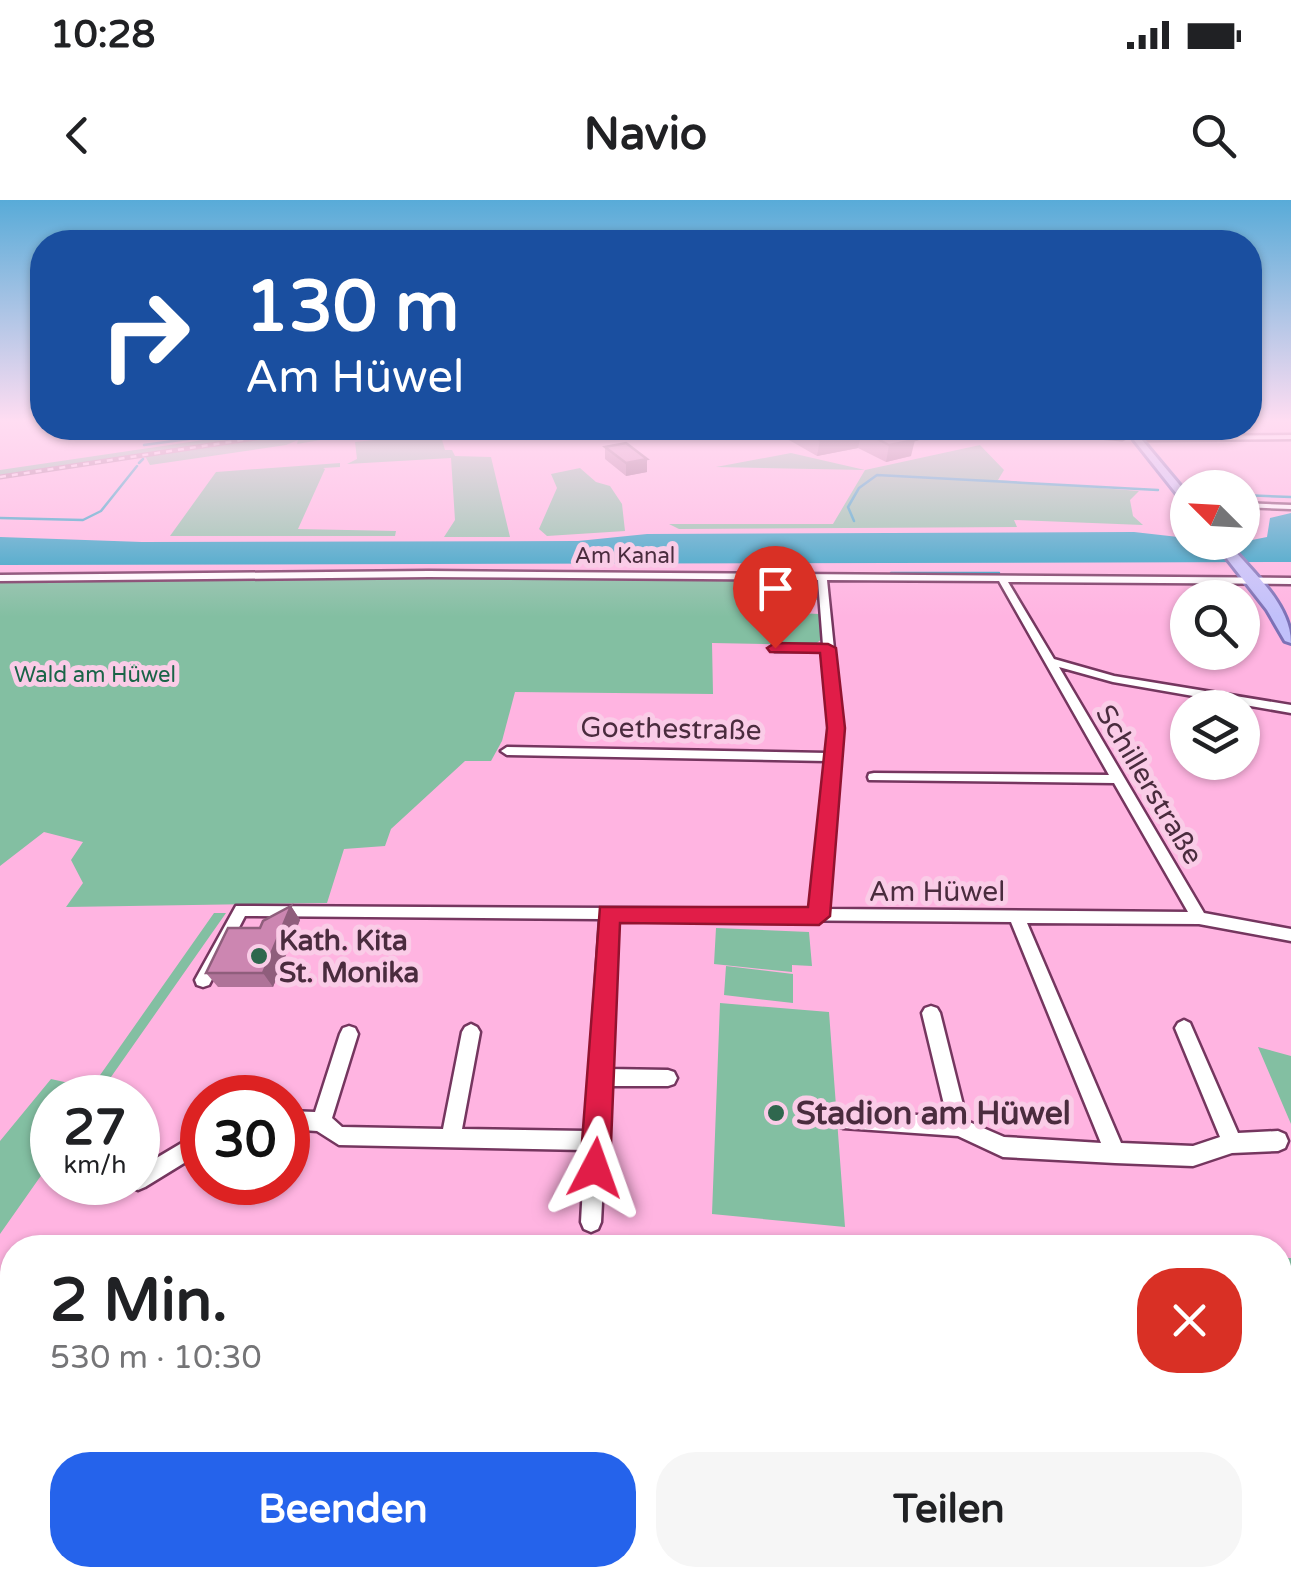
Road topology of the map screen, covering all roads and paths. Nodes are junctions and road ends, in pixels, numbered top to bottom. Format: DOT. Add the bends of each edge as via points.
graph roads {
  1 [pos="1260,505"];
  2 [pos="1291,507"];
  3 [pos="1235,560"];
  4 [pos="1245,573"];
  5 [pos="822,576"];
  6 [pos="1001,577"];
  7 [pos="0,578"];
  8 [pos="1291,581"];
  9 [pos="1291,638"];
  10 [pos="775,648"];
  11 [pos="828,648"];
  12 [pos="1049,661"];
  13 [pos="1175,690"];
  14 [pos="1260,704"];
  15 [pos="1291,709"];
  16 [pos="507,751"];
  17 [pos="834,757"];
  18 [pos="874,777"];
  19 [pos="1117,779"];
  20 [pos="608,913"];
  21 [pos="819,916"];
  22 [pos="1016,916"];
  23 [pos="1200,918"];
  24 [pos="1291,935"];
  25 [pos="203,980"];
  26 [pos="931,1013"];
  27 [pos="1184,1028"];
  28 [pos="471,1032"];
  29 [pos="349,1034"];
  30 [pos="600,1077"];
  31 [pos="668,1078"];
  32 [pos="844,1120"];
  33 [pos="310,1121"];
  34 [pos="321,1122"];
  35 [pos="959,1127"];
  36 [pos="450,1139"];
  37 [pos="597,1141"];
  38 [pos="1278,1142"];
  39 [pos="1232,1143"];
  40 [pos="1115,1154"];
  41 [pos="592,1222"];
  1 -- 2 [label="street"];
  3 -- 4 [label="main road"];
  4 -- 6 [label="street, Am Kanal"];
  4 -- 8 [label="street, Am Kanal"];
  4 -- 9 [label="main road"];
  5 -- 6 [label="street, Am Kanal"];
  5 -- 7 [label="street, Am Kanal"];
  5 -- 11 [label="street"];
  6 -- 12 [label="street"];
  10 -- 11 [label="street"];
  11 -- 17 [label="street"];
  12 -- 13 [label="street"];
  12 -- 19 [label="street, Schillerstraße"];
  14 -- 15 [label="street"];
  16 -- 17 [label="street, Goethestraße"];
  17 -- 21 [label="street"];
  18 -- 19 [label="street"];
  19 -- 23 [label="street, Schillerstraße"];
  20 -- 21 [label="street, Am Hüwel"];
  20 -- 25 [label="street, Am Hüwel" via="242,910"];
  20 -- 30 [label="street"];
  21 -- 22 [label="street, Am Hüwel"];
  22 -- 23 [label="street, Am Hüwel"];
  22 -- 40 [label="street"];
  23 -- 24 [label="street, Am Hüwel"];
  26 -- 35 [label="street"];
  27 -- 39 [label="street"];
  28 -- 36 [label="street"];
  29 -- 34 [label="street"];
  30 -- 31 [label="street"];
  30 -- 37 [label="street"];
  32 -- 35 [label="street"];
  33 -- 34 [label="street"];
  34 -- 36 [label="street" via="339,1136"];
  35 -- 40 [label="street" via="1003,1146"];
  36 -- 37 [label="street"];
  37 -- 41 [label="street"];
  38 -- 39 [label="street"];
  39 -- 40 [label="street" via="1193,1156"];
}
